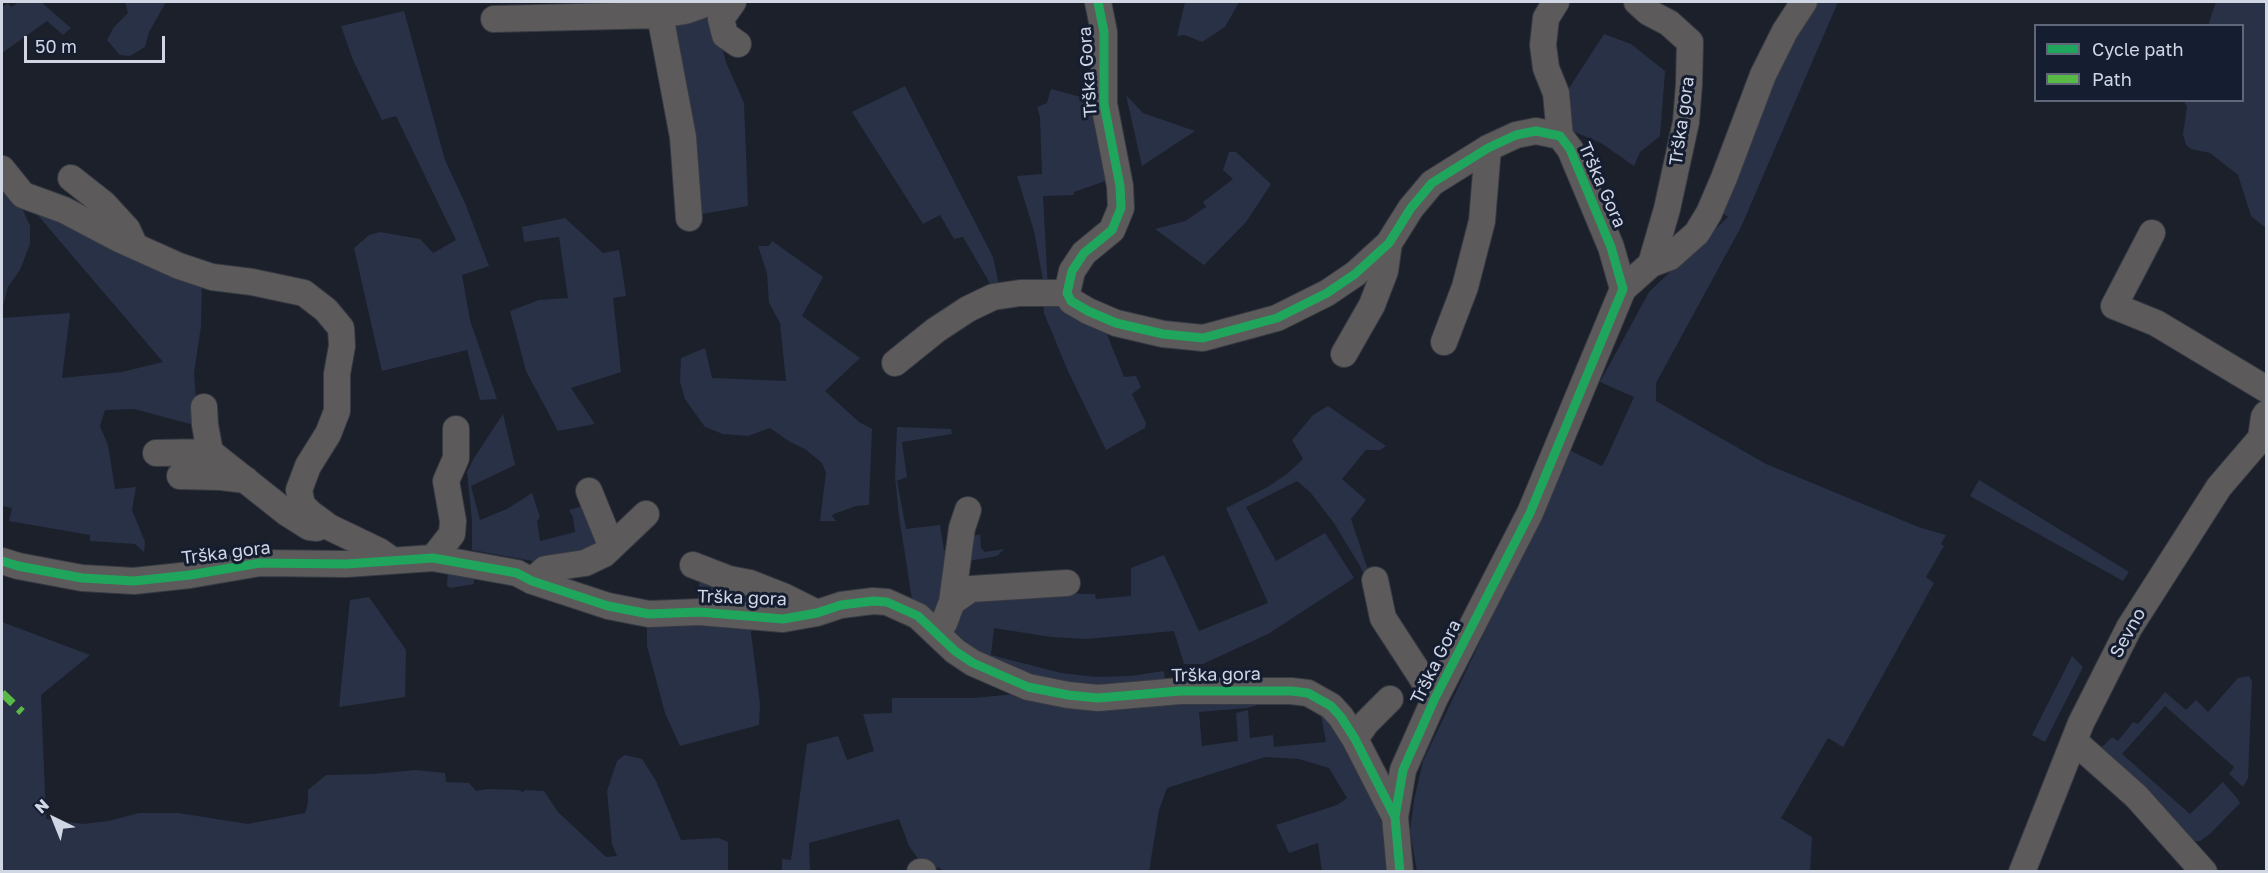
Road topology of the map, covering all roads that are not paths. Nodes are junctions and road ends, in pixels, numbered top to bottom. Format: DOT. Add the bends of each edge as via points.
graph roads {
  1 [pos="711,2"];
  2 [pos="733,2"];
  3 [pos="1098,2"];
  4 [pos="1556,2"];
  5 [pos="1637,2"];
  6 [pos="1804,2"];
  7 [pos="660,15"];
  8 [pos="494,20"];
  9 [pos="738,44"];
  10 [pos="1560,136"];
  11 [pos="1488,148"];
  12 [pos="2,170"];
  13 [pos="72,178"];
  14 [pos="689,218"];
  15 [pos="2152,233"];
  16 [pos="1389,243"];
  17 [pos="135,245"];
  18 [pos="1651,264"];
  19 [pos="1623,289"];
  20 [pos="1066,293"];
  21 [pos="1444,342"];
  22 [pos="1344,354"];
  23 [pos="895,363"];
  24 [pos="2266,388"];
  25 [pos="204,406"];
  26 [pos="2264,428"];
  27 [pos="456,429"];
  28 [pos="210,452"];
  29 [pos="156,453"];
  30 [pos="180,476"];
  31 [pos="246,480"];
  32 [pos="589,491"];
  33 [pos="968,510"];
  34 [pos="646,514"];
  35 [pos="329,527"];
  36 [pos="611,545"];
  37 [pos="433,558"];
  38 [pos="392,560"];
  39 [pos="2,561"];
  40 [pos="693,565"];
  41 [pos="532,580"];
  42 [pos="1375,580"];
  43 [pos="1067,583"];
  44 [pos="952,602"];
  45 [pos="818,613"];
  46 [pos="936,633"];
  47 [pos="1435,698"];
  48 [pos="1390,699"];
  49 [pos="1355,739"];
  50 [pos="2074,741"];
  51 [pos="1395,817"];
  52 [pos="1400,872"];
  53 [pos="2022,872"];
  54 [pos="2204,872"];
  1 -- 7 [label="street"];
  2 -- 9 [label="street" via="721,19 725,35"];
  3 -- 20 [label="street, Trška Gora" via="1104,33 1104,104 1120,186 1120,208 1112,230 1084,253 1072,271"];
  4 -- 10 [label="street, Trška Gora" via="1546,18 1543,45 1546,68 1556,93"];
  5 -- 18 [label="street, Trška gora" via="1690,42 1686,122"];
  6 -- 18 [label="street, Trška Gora" via="1763,75 1709,213 1697,232 1671,257"];
  7 -- 8 [label="street"];
  7 -- 14 [label="street" via="683,137"];
  10 -- 11 [label="street, Trška Gora" via="1536,131"];
  10 -- 19 [label="street, Trška Gora" via="1570,149 1611,247"];
  11 -- 16 [label="street, Trška Gora" via="1432,183"];
  11 -- 21 [label="street" via="1482,221 1465,287"];
  12 -- 17 [label="street" via="23,195 64,210"];
  13 -- 17 [label="street" via="128,229"];
  15 -- 24 [label="street" via="2114,306 2156,323"];
  16 -- 20 [label="street, Trška Gora" via="1327,293 1277,318 1203,338 1162,334 1116,323 1071,301"];
  16 -- 22 [label="street, Trška Gora" via="1385,271 1372,305"];
  17 -- 35 [label="street" via="212,277 304,293 341,328 337,411 299,490 302,505"];
  18 -- 19 [label="street, Trška Gora"];
  19 -- 47 [label="street, Trška Gora" via="1530,513"];
  20 -- 23 [label="street" via="993,297 936,330"];
  25 -- 28 [label="street"];
  26 -- 50 [label="street, Sevno" via="2219,488 2128,628"];
  27 -- 37 [label="street" via="456,458 447,481 452,534"];
  28 -- 29 [label="street"];
  28 -- 31 [label="street"];
  30 -- 31 [label="street"];
  31 -- 35 [label="street" via="309,527"];
  32 -- 36 [label="street"];
  33 -- 44 [label="street"];
  34 -- 36 [label="street"];
  35 -- 38 [label="street"];
  36 -- 41 [label="street" via="604,554 585,563 545,569"];
  37 -- 38 [label="street, Trška gora"];
  37 -- 41 [label="street, Trška gora" via="517,573"];
  38 -- 39 [label="street, Trška gora" via="260,563 134,580 82,578"];
  40 -- 45 [label="street, Trška gora" via="775,592"];
  41 -- 45 [label="street, Trška gora" via="608,606 649,614 699,612 783,619"];
  42 -- 47 [label="street" via="1383,618"];
  43 -- 44 [label="street" via="971,589"];
  44 -- 46 [label="street"];
  45 -- 46 [label="street, Trška gora" via="841,605 887,602 918,616"];
  46 -- 49 [label="street, Trška gora" via="955,651 991,672 1028,687 1068,695 1098,698 1180,691 1308,693 1331,706"];
  47 -- 51 [label="street, Trška Gora" via="1403,770"];
  48 -- 49 [label="street"];
  49 -- 51 [label="street, Trška gora"];
  50 -- 53 [label="street, Sevno"];
  50 -- 54 [label="street" via="2136,796"];
  51 -- 52 [label="street, Trška Gora"];
}
